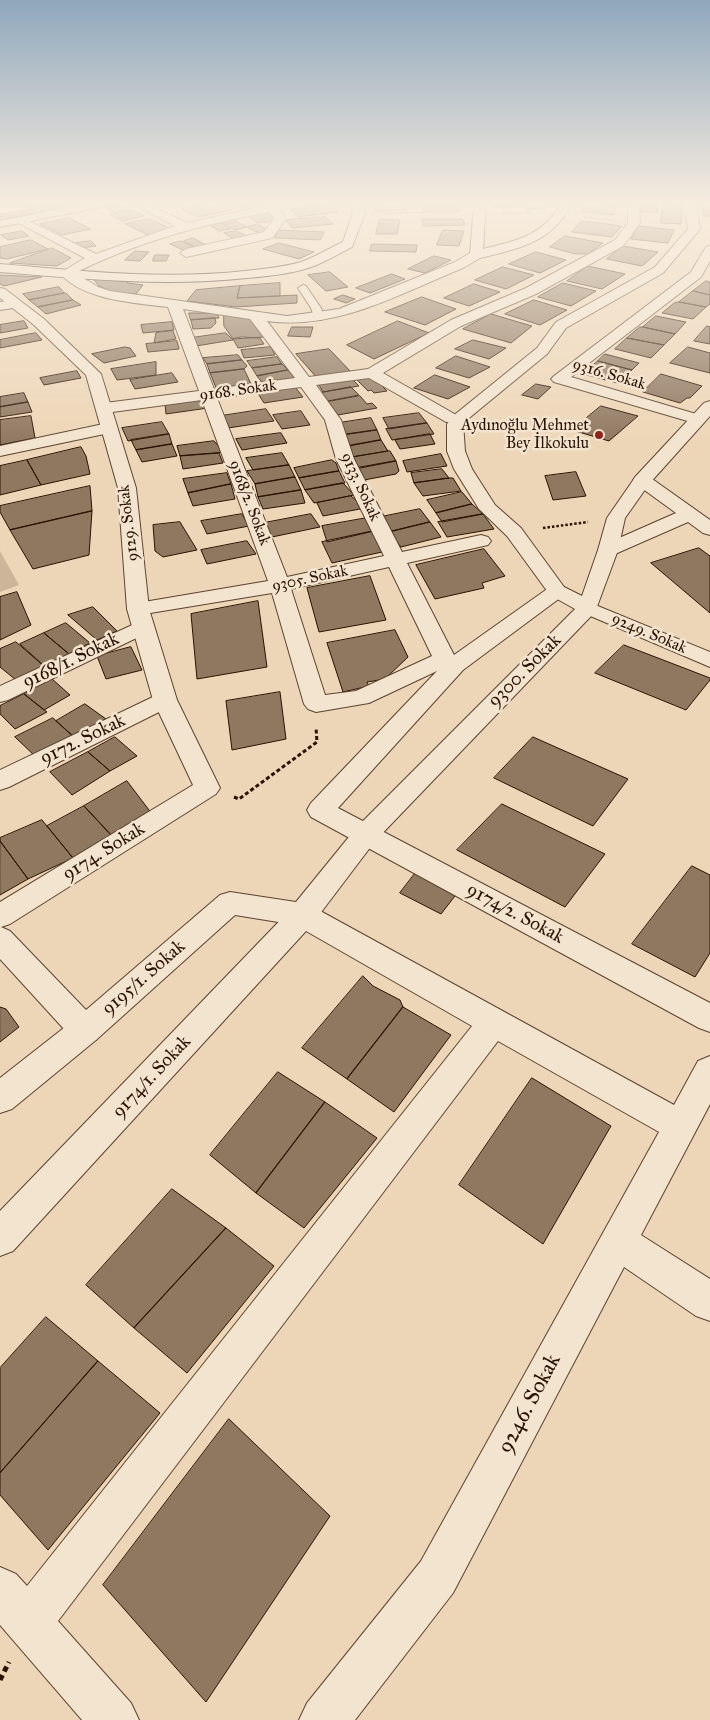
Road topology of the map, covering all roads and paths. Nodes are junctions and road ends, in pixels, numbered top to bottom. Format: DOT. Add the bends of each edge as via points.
graph roads {
  1 [pos="82,283"];
  2 [pos="416,283"];
  3 [pos="545,283"];
  4 [pos="635,283"];
  5 [pos="692,283"];
  6 [pos="303,288"];
  7 [pos="0,292"];
  8 [pos="8,305"];
  9 [pos="174,305"];
  10 [pos="254,315"];
  11 [pos="319,317"];
  12 [pos="372,373"];
  13 [pos="305,383"];
  14 [pos="207,396"];
  15 [pos="105,408"];
  16 [pos="704,412"];
  17 [pos="455,421"];
  18 [pos="108,428"];
  19 [pos="0,451"];
  20 [pos="642,480"];
  21 [pos="690,514"];
  22 [pos="616,518"];
  23 [pos="710,529"];
  24 [pos="514,532"];
  25 [pos="481,541"];
  26 [pos="608,550"];
  27 [pos="396,561"];
  28 [pos="280,586"];
  29 [pos="557,591"];
  30 [pos="588,608"];
  31 [pos="140,618"];
  32 [pos="710,660"];
  33 [pos="450,662"];
  34 [pos="0,695"];
  35 [pos="165,700"];
  36 [pos="316,704"];
  37 [pos="0,781"];
  38 [pos="207,788"];
  39 [pos="366,834"];
  40 [pos="303,915"];
  41 [pos="0,916"];
  42 [pos="0,939"];
  43 [pos="710,1018"];
  44 [pos="494,1022"];
  45 [pos="85,1030"];
  46 [pos="710,1071"];
  47 [pos="0,1098"];
  48 [pos="680,1126"];
  49 [pos="0,1238"];
  50 [pos="618,1241"];
  51 [pos="710,1302"];
  52 [pos="15,1605"];
  53 [pos="114,1720"];
  54 [pos="324,1720"];
  1 -- 9 [label="street" via="108,295"];
  2 -- 11 [label="street" via="343,312"];
  3 -- 12 [label="street" via="456,323"];
  4 -- 17 [label="street" via="561,325 542,351"];
  5 -- 16 [label="street, 9316. Sokak" via="559,379"];
  6 -- 11 [label="lane"];
  7 -- 8 [label="street, 9129. Sokak"];
  8 -- 15 [label="street, 9129. Sokak" via="38,322 93,374"];
  9 -- 10 [label="street"];
  9 -- 14 [label="street, 9168/2. Sokak"];
  10 -- 11 [label="street" via="287,320"];
  10 -- 13 [label="street, 9133. Sokak"];
  12 -- 13 [label="street, 9168. Sokak"];
  12 -- 17 [label="street"];
  13 -- 14 [label="street, 9168. Sokak"];
  13 -- 27 [label="street, 9133. Sokak" via="333,420 345,459"];
  14 -- 15 [label="street, 9168. Sokak"];
  14 -- 28 [label="street, 9168/2. Sokak"];
  15 -- 18 [label="street, 9129. Sokak"];
  16 -- 20 [label="street, 9300. Sokak"];
  17 -- 24 [label="street" via="456,450 463,469 488,509"];
  18 -- 19 [label="street"];
  18 -- 31 [label="street, 9129. Sokak" via="127,488"];
  20 -- 21 [label="street"];
  20 -- 22 [label="street, 9300. Sokak"];
  21 -- 23 [label="street"];
  21 -- 26 [label="street"];
  22 -- 24 [label="path"];
  22 -- 26 [label="street, 9300. Sokak"];
  24 -- 29 [label="street"];
  25 -- 27 [label="street, 9305. Sokak"];
  26 -- 30 [label="street, 9300. Sokak"];
  27 -- 28 [label="street, 9305. Sokak"];
  27 -- 33 [label="street, 9133. Sokak"];
  28 -- 31 [label="street, 9305. Sokak"];
  28 -- 36 [label="street, 9168/2. Sokak"];
  29 -- 30 [label="street, 9249. Sokak"];
  29 -- 33 [label="street"];
  30 -- 32 [label="street, 9249. Sokak"];
  30 -- 39 [label="street, 9300. Sokak"];
  31 -- 34 [label="street, 9168/1. Sokak"];
  31 -- 35 [label="street, 9129. Sokak"];
  33 -- 36 [label="street" via="407,675 361,698"];
  33 -- 39 [label="street, 9174/2. Sokak" via="320,810"];
  35 -- 37 [label="street, 9172. Sokak"];
  35 -- 38 [label="street, 9129. Sokak"];
  36 -- 38 [label="path" via="317,742 239,799"];
  38 -- 41 [label="street, 9174. Sokak"];
  39 -- 40 [label="street, 9300. Sokak"];
  39 -- 43 [label="street, 9174/2. Sokak"];
  40 -- 44 [label="street"];
  40 -- 45 [label="street, 9195/1. Sokak" via="230,903"];
  40 -- 49 [label="street, 9174/1. Sokak"];
  42 -- 45 [label="street"];
  44 -- 48 [label="street"];
  44 -- 52 [label="street"];
  45 -- 47 [label="street, 9195/1. Sokak"];
  46 -- 48 [label="street, 9246. Sokak"];
  48 -- 50 [label="street, 9246. Sokak"];
  50 -- 51 [label="street"];
  50 -- 54 [label="street, 9246. Sokak" via="437,1577"];
  52 -- 53 [label="street"];
}
